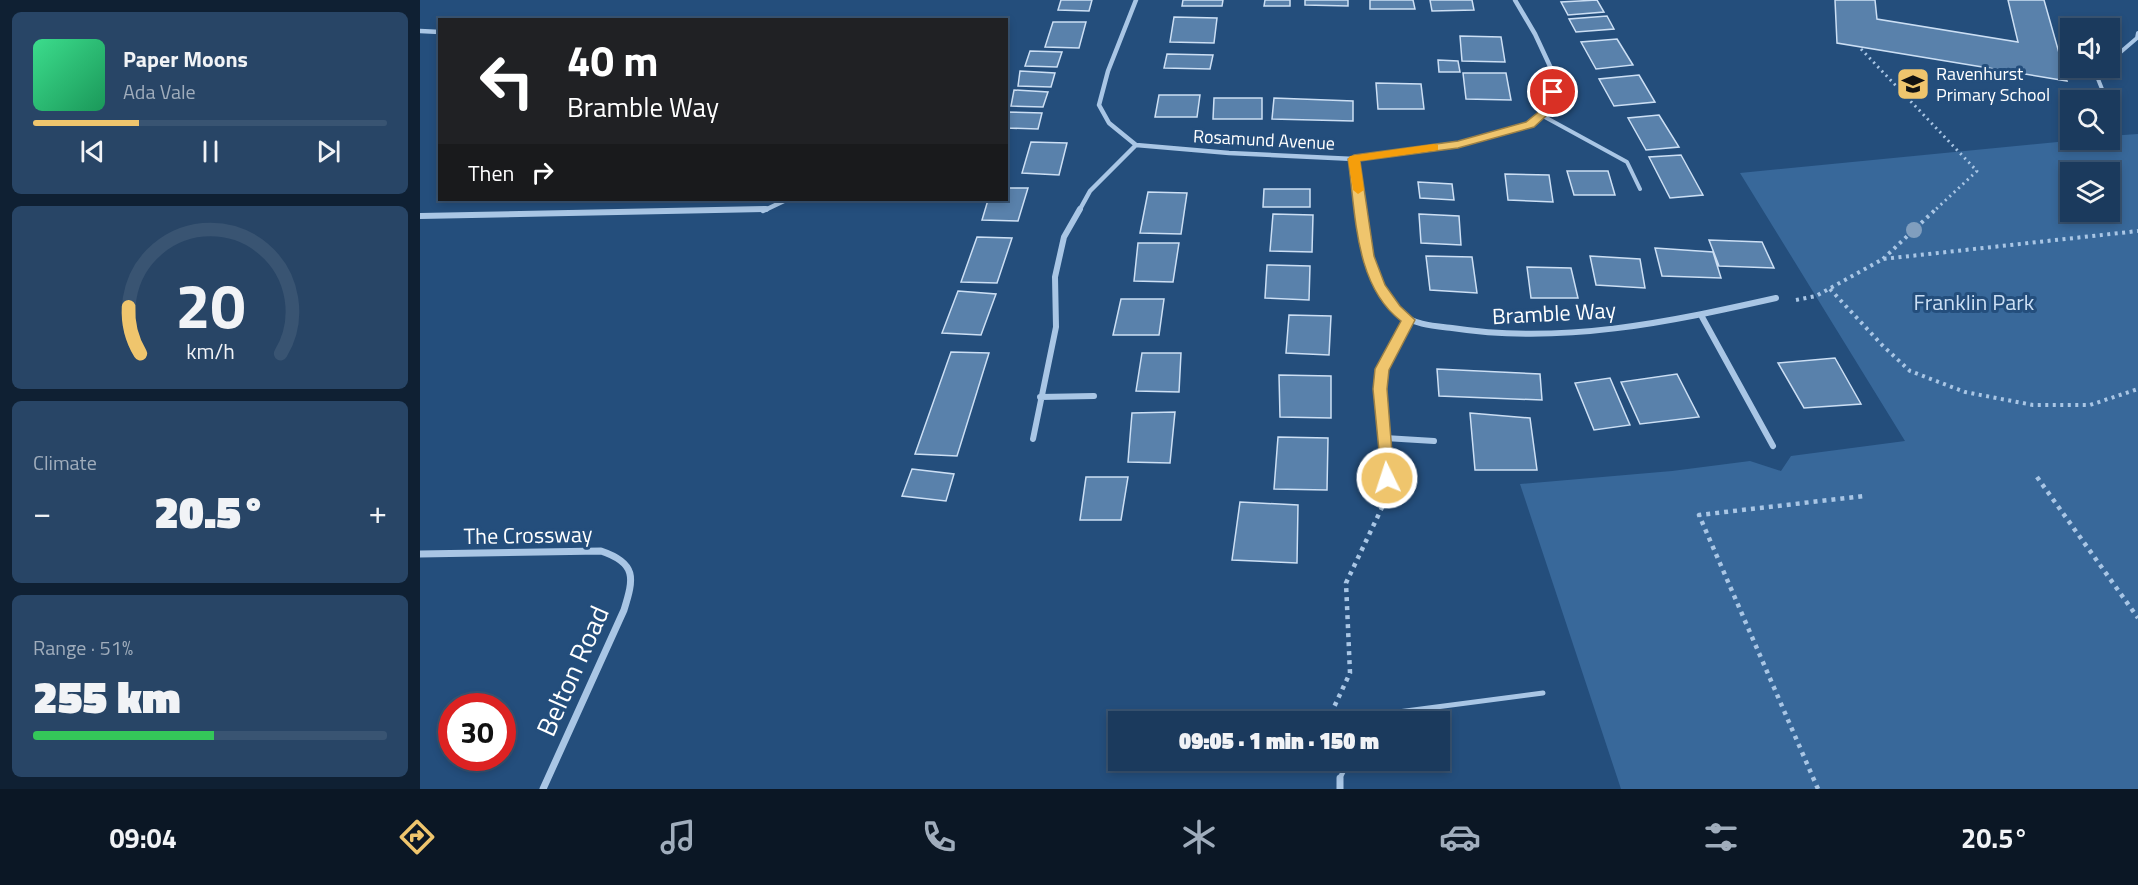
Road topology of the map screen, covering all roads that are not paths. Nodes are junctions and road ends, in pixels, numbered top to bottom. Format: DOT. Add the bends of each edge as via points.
graph roads {
  1 [pos="1136,0"];
  2 [pos="1515,0"];
  3 [pos="420,31"];
  4 [pos="438,32"];
  5 [pos="2138,33"];
  6 [pos="2120,53"];
  7 [pos="1543,116"];
  8 [pos="1136,145"];
  9 [pos="1354,159"];
  10 [pos="1640,189"];
  11 [pos="784,201"];
  12 [pos="420,216"];
  13 [pos="1776,298"];
  14 [pos="1701,315"];
  15 [pos="1408,320"];
  16 [pos="1094,396"];
  17 [pos="1040,397"];
  18 [pos="1384,438"];
  19 [pos="1033,439"];
  20 [pos="1434,441"];
  21 [pos="1773,446"];
  22 [pos="1387,478"];
  23 [pos="420,554"];
  24 [pos="630,568"];
  25 [pos="1544,693"];
  26 [pos="1406,711"];
  27 [pos="1344,771"];
  28 [pos="1340,778"];
  29 [pos="543,789"];
  30 [pos="1340,789"];
  1 -- 8 [label="street" via="1099,104 1108,123"];
  2 -- 7 [label="street" via="1555,77 1552,106"];
  3 -- 4 [label="street"];
  5 -- 6 [label="lane"];
  7 -- 9 [label="street, Rosamund Avenue" via="1530,124 1458,144"];
  7 -- 10 [label="lane" via="1627,162"];
  8 -- 9 [label="street, Rosamund Avenue"];
  8 -- 17 [label="street" via="1090,191 1064,237 1055,277 1056,327"];
  9 -- 15 [label="street" via="1368,256 1380,287 1395,310"];
  11 -- 12 [label="street" via="763,211"];
  13 -- 14 [label="street, Bramble Way"];
  14 -- 15 [label="street, Bramble Way" via="1547,335 1475,334"];
  14 -- 21 [label="street"];
  15 -- 18 [label="street" via="1382,369"];
  16 -- 17 [label="street"];
  17 -- 19 [label="street"];
  18 -- 20 [label="street"];
  18 -- 22 [label="street"];
  23 -- 24 [label="street, The Crossway" via="601,551 619,556"];
  24 -- 29 [label="street, Belton Road" via="632,586 624,610"];
  25 -- 26 [label="lane"];
  27 -- 28 [label="lane"];
  28 -- 30 [label="street"];
}
